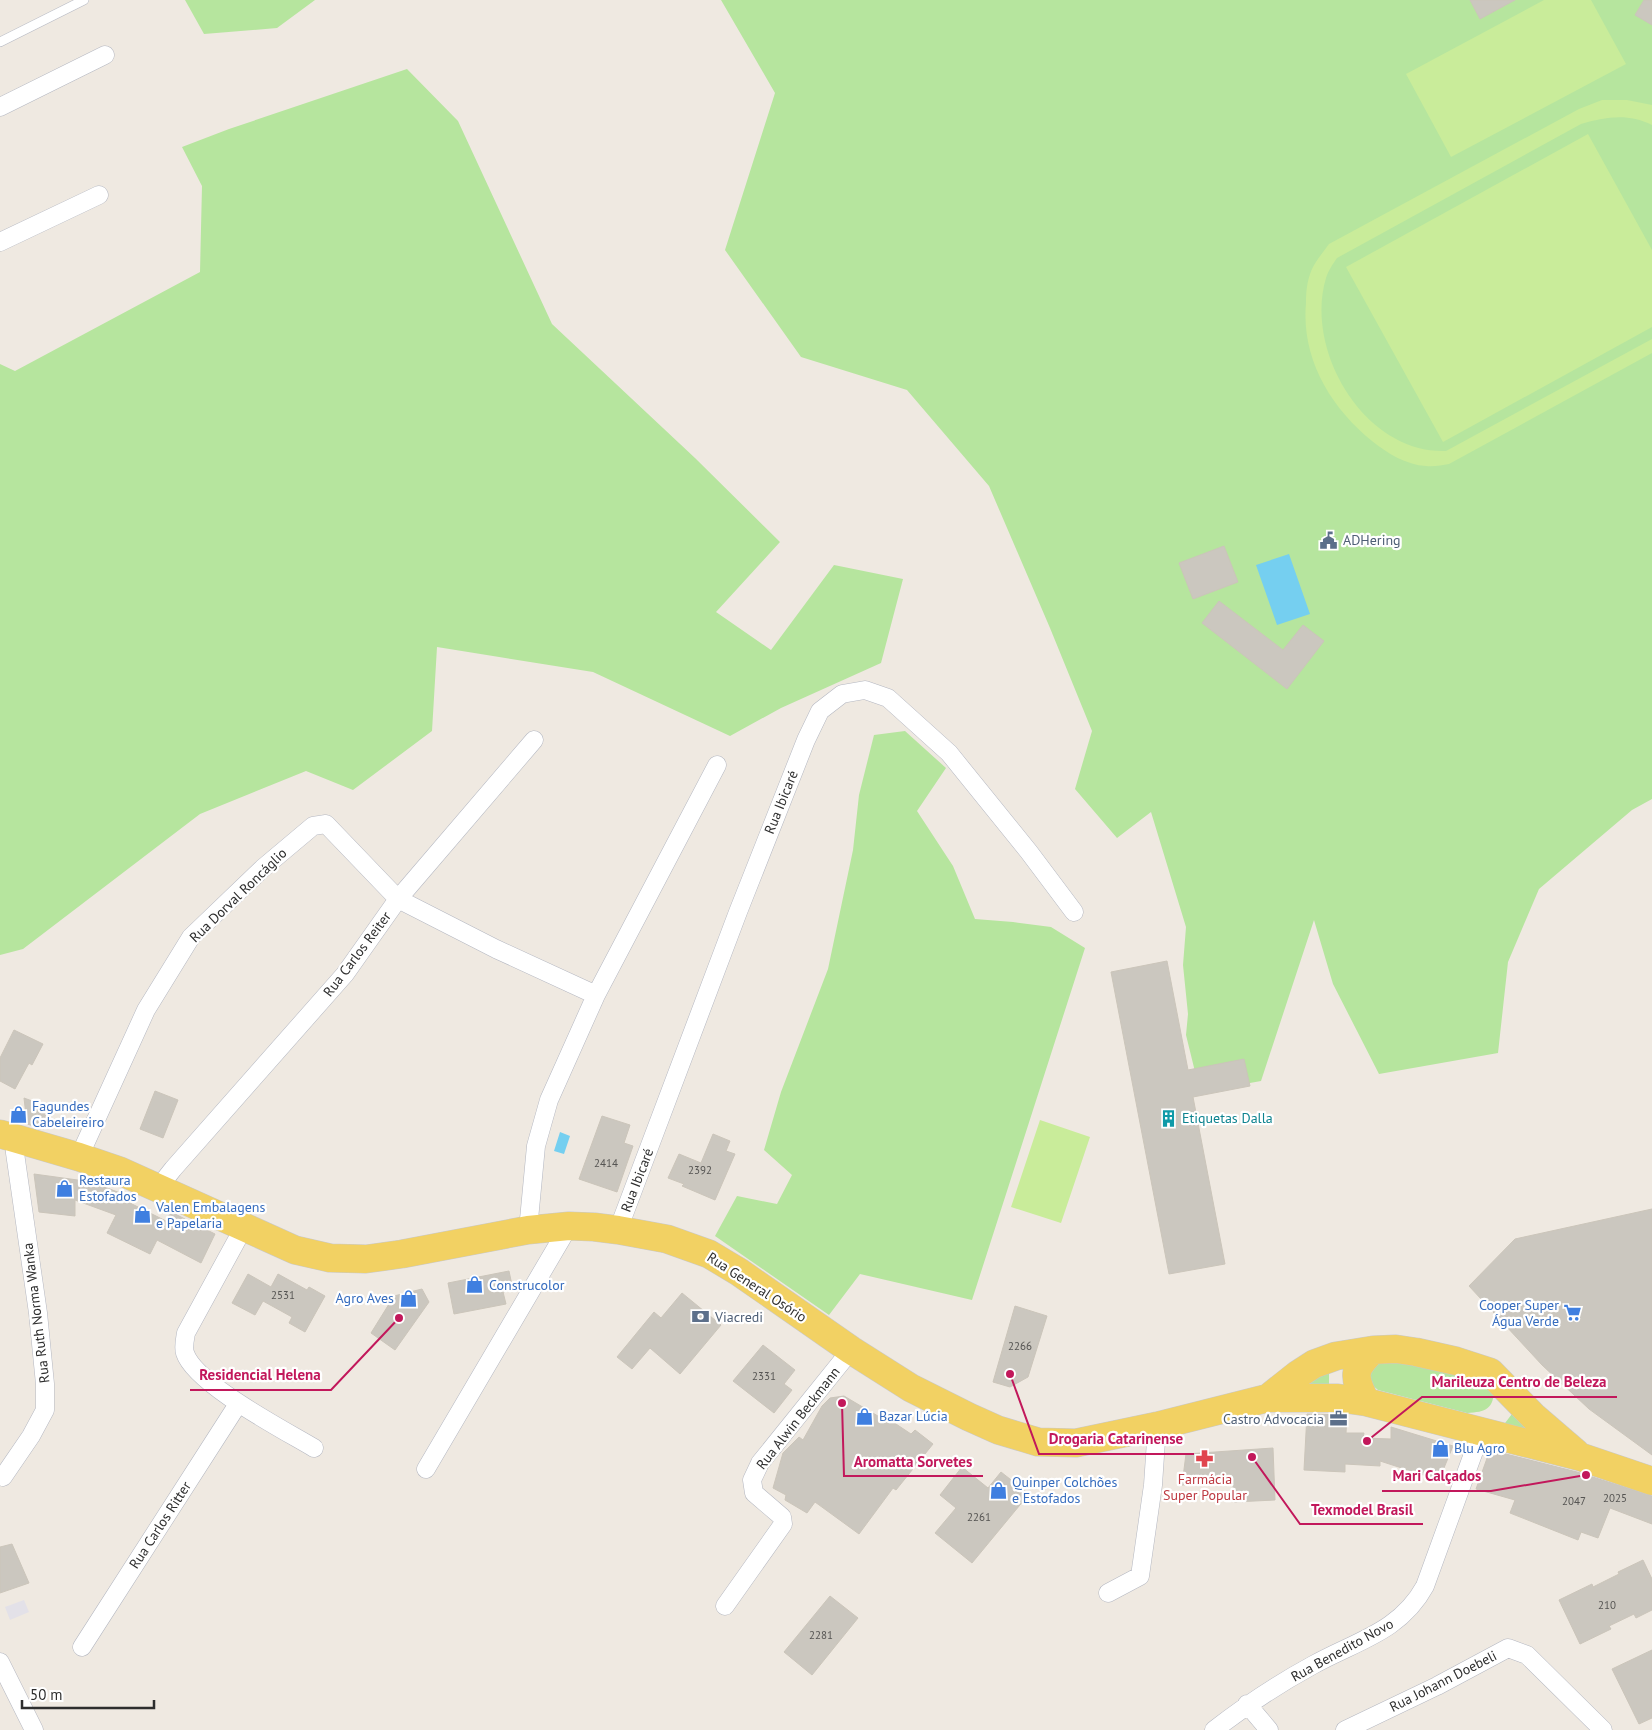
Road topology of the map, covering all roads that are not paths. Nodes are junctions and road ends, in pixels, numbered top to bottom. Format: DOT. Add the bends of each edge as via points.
graph roads {
  1 [pos="84,0"];
  2 [pos="0,42"];
  3 [pos="105,55"];
  4 [pos="0,107"];
  5 [pos="99,195"];
  6 [pos="0,242"];
  7 [pos="534,740"];
  8 [pos="718,765"];
  9 [pos="398,899"];
  10 [pos="1074,912"];
  11 [pos="596,995"];
  12 [pos="7,1136"];
  13 [pos="79,1157"];
  14 [pos="158,1188"];
  15 [pos="569,1226"];
  16 [pos="244,1227"];
  17 [pos="528,1230"];
  18 [pos="618,1230"];
  19 [pos="851,1350"];
  20 [pos="1373,1350"];
  21 [pos="1510,1394"];
  22 [pos="1268,1398"];
  23 [pos="1366,1402"];
  24 [pos="238,1404"];
  25 [pos="1157,1426"];
  26 [pos="1481,1432"];
  27 [pos="314,1448"];
  28 [pos="1581,1457"];
  29 [pos="426,1469"];
  30 [pos="1646,1473"];
  31 [pos="3,1477"];
  32 [pos="1108,1593"];
  33 [pos="725,1606"];
  34 [pos="82,1647"];
  35 [pos="0,1662"];
  36 [pos="1247,1704"];
  37 [pos="34,1730"];
  38 [pos="1214,1730"];
  39 [pos="1269,1730"];
  40 [pos="1345,1730"];
  41 [pos="1603,1730"];
  1 -- 2 [label="lane"];
  3 -- 4 [label="street"];
  5 -- 6 [label="street"];
  7 -- 9 [label="street, Rua Carlos Reiter"];
  8 -- 11 [label="street"];
  9 -- 11 [label="street"];
  9 -- 13 [label="street, Rua Dorval Roncáglio" via="326,824 313,826 263,868 191,937 146,1010"];
  9 -- 14 [label="street, Rua Carlos Reiter" via="345,974"];
  10 -- 18 [label="street, Rua Ibicaré" via="949,754 888,698 865,690 842,694 820,712 806,740"];
  11 -- 17 [label="street" via="548,1100 536,1146"];
  12 -- 13 [label="main road, Rua General Osório"];
  12 -- 31 [label="street, Rua Ruth Norma Wanka" via="15,1153 38,1314 45,1410"];
  13 -- 14 [label="main road, Rua General Osório"];
  14 -- 16 [label="main road, Rua General Osório"];
  15 -- 17 [label="main road, Rua General Osório"];
  15 -- 18 [label="main road, Rua General Osório"];
  15 -- 29 [label="street"];
  16 -- 17 [label="main road, Rua General Osório" via="295,1250 330,1258 366,1259"];
  16 -- 24 [label="street" via="186,1333 184,1352 193,1368"];
  18 -- 19 [label="main road, Rua General Osório" via="667,1240 709,1254"];
  19 -- 25 [label="main road, Rua General Osório" via="911,1388 968,1417 1030,1440 1076,1444"];
  19 -- 33 [label="street, Rua Alwin Beckmann" via="760,1463 752,1480 754,1493 782,1517 783,1524"];
  20 -- 21 [label="main road, Rua General Osório" via="1396,1349 1456,1361 1490,1372"];
  20 -- 22 [label="main road, Rua General Osório" via="1336,1356 1314,1364"];
  20 -- 23 [label="main road" via="1361,1360 1357,1369 1359,1388"];
  21 -- 26 [label="main road" via="1503,1412"];
  21 -- 28 [label="main road"];
  22 -- 23 [label="main road, Rua General Osório" via="1338,1398"];
  22 -- 25 [label="main road, Rua General Osório"];
  23 -- 26 [label="main road, Rua General Osório"];
  24 -- 27 [label="street"];
  24 -- 34 [label="street, Rua Carlos Ritter"];
  25 -- 32 [label="street" via="1153,1486 1140,1576"];
  26 -- 28 [label="main road"];
  26 -- 36 [label="street, Rua Benedito Novo" via="1425,1586 1407,1612 1392,1624 1312,1665"];
  28 -- 30 [label="main road"];
  35 -- 37 [label="street"];
  36 -- 38 [label="street, Rua Benedito Novo"];
  36 -- 39 [label="street"];
  40 -- 41 [label="street, Rua Johann Doebeli" via="1508,1648 1527,1654"];
}
